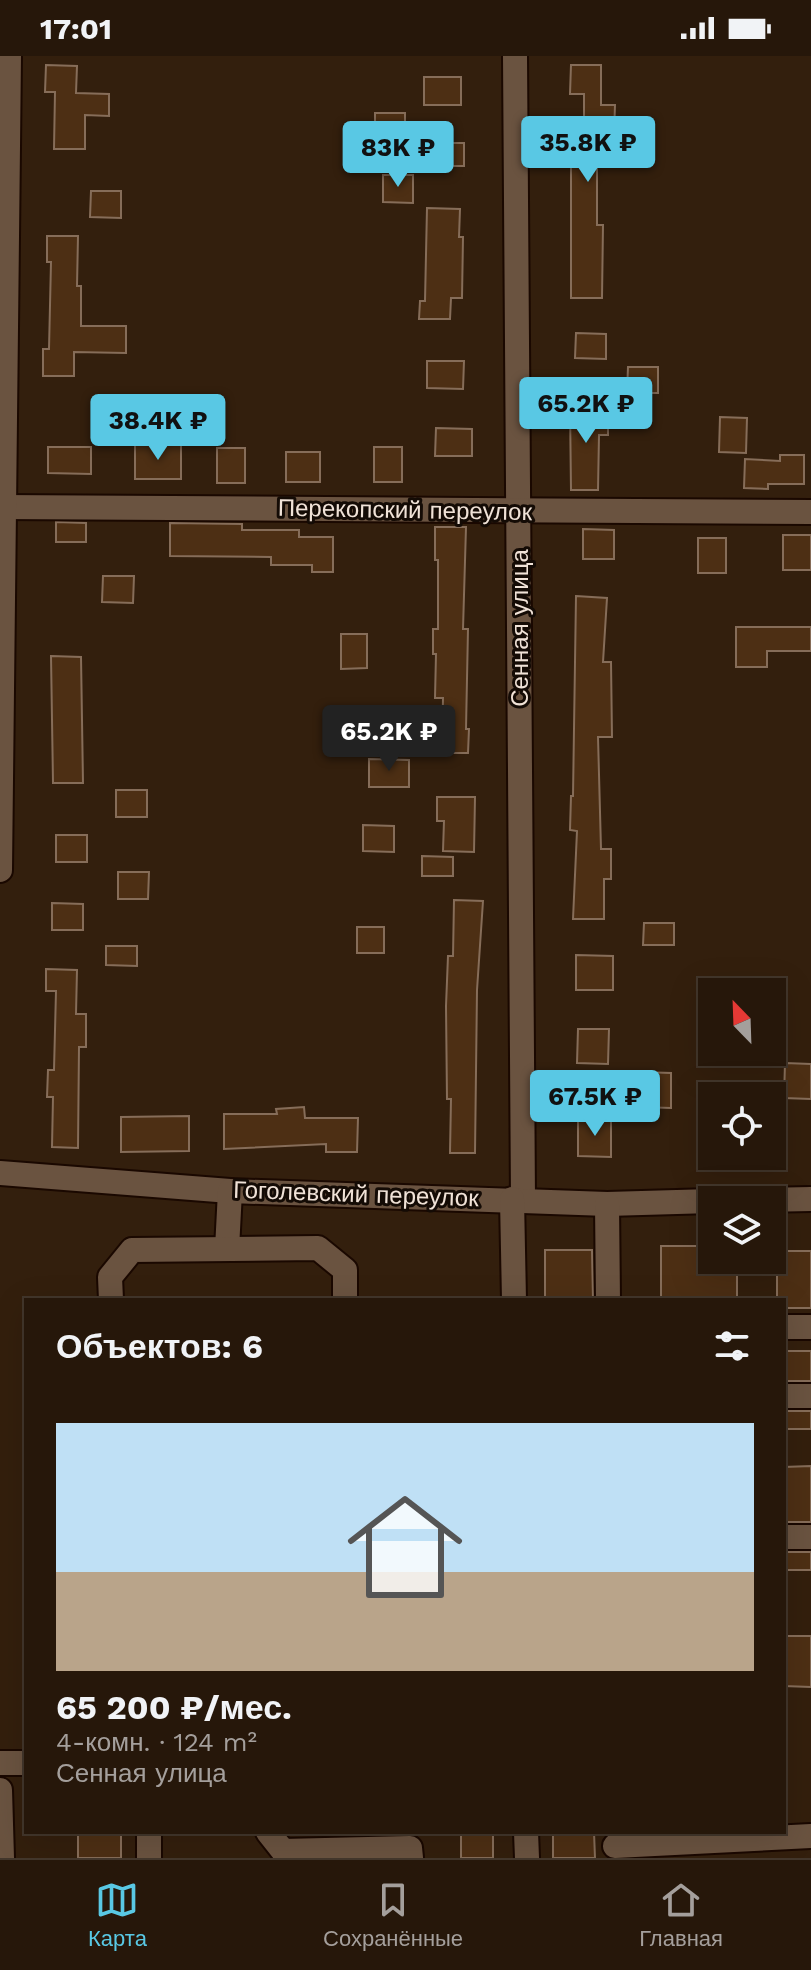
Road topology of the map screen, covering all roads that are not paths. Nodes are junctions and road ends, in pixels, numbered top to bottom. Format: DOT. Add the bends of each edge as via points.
graph roads {
  1 [pos="9,56"];
  2 [pos="515,56"];
  3 [pos="2,507"];
  4 [pos="519,512"];
  5 [pos="811,512"];
  6 [pos="0,870"];
  7 [pos="0,1173"];
  8 [pos="230,1191"];
  9 [pos="517,1199"];
  10 [pos="786,1199"];
  11 [pos="811,1199"];
  12 [pos="698,1201"];
  13 [pos="607,1204"];
  14 [pos="227,1249"];
  15 [pos="111,1298"];
  16 [pos="345,1298"];
  17 [pos="514,1298"];
  18 [pos="608,1298"];
  19 [pos="786,1327"];
  20 [pos="811,1327"];
  21 [pos="786,1396"];
  22 [pos="811,1396"];
  23 [pos="786,1537"];
  24 [pos="811,1537"];
  25 [pos="0,1763"];
  26 [pos="24,1763"];
  27 [pos="0,1790"];
  28 [pos="149,1834"];
  29 [pos="270,1834"];
  30 [pos="526,1834"];
  31 [pos="811,1836"];
  32 [pos="615,1845"];
  33 [pos="2,1858"];
  34 [pos="149,1858"];
  35 [pos="411,1858"];
  36 [pos="527,1858"];
  1 -- 3 [label="street"];
  2 -- 4 [label="street, Сенная улица"];
  3 -- 4 [label="street, Перекопский переулок"];
  3 -- 6 [label="street"];
  4 -- 5 [label="street, Перекопский переулок"];
  4 -- 9 [label="street, Сенная улица"];
  7 -- 8 [label="street, Гоголевский переулок"];
  8 -- 9 [label="street, Гоголевский переулок"];
  8 -- 14 [label="street"];
  9 -- 13 [label="street, Гоголевский переулок"];
  9 -- 17 [label="street, Сенная улица"];
  10 -- 11 [label="street"];
  12 -- 13 [label="street, Гоголевский переулок"];
  13 -- 18 [label="street"];
  14 -- 15 [label="street" via="132,1250 110,1277"];
  14 -- 16 [label="street" via="318,1248 345,1270"];
  19 -- 20 [label="street"];
  21 -- 22 [label="street"];
  23 -- 24 [label="street"];
  25 -- 26 [label="street"];
  27 -- 33 [label="street"];
  28 -- 34 [label="street"];
  29 -- 35 [label="street" via="283,1851 410,1848"];
  30 -- 36 [label="street"];
  31 -- 32 [label="street"];
}
